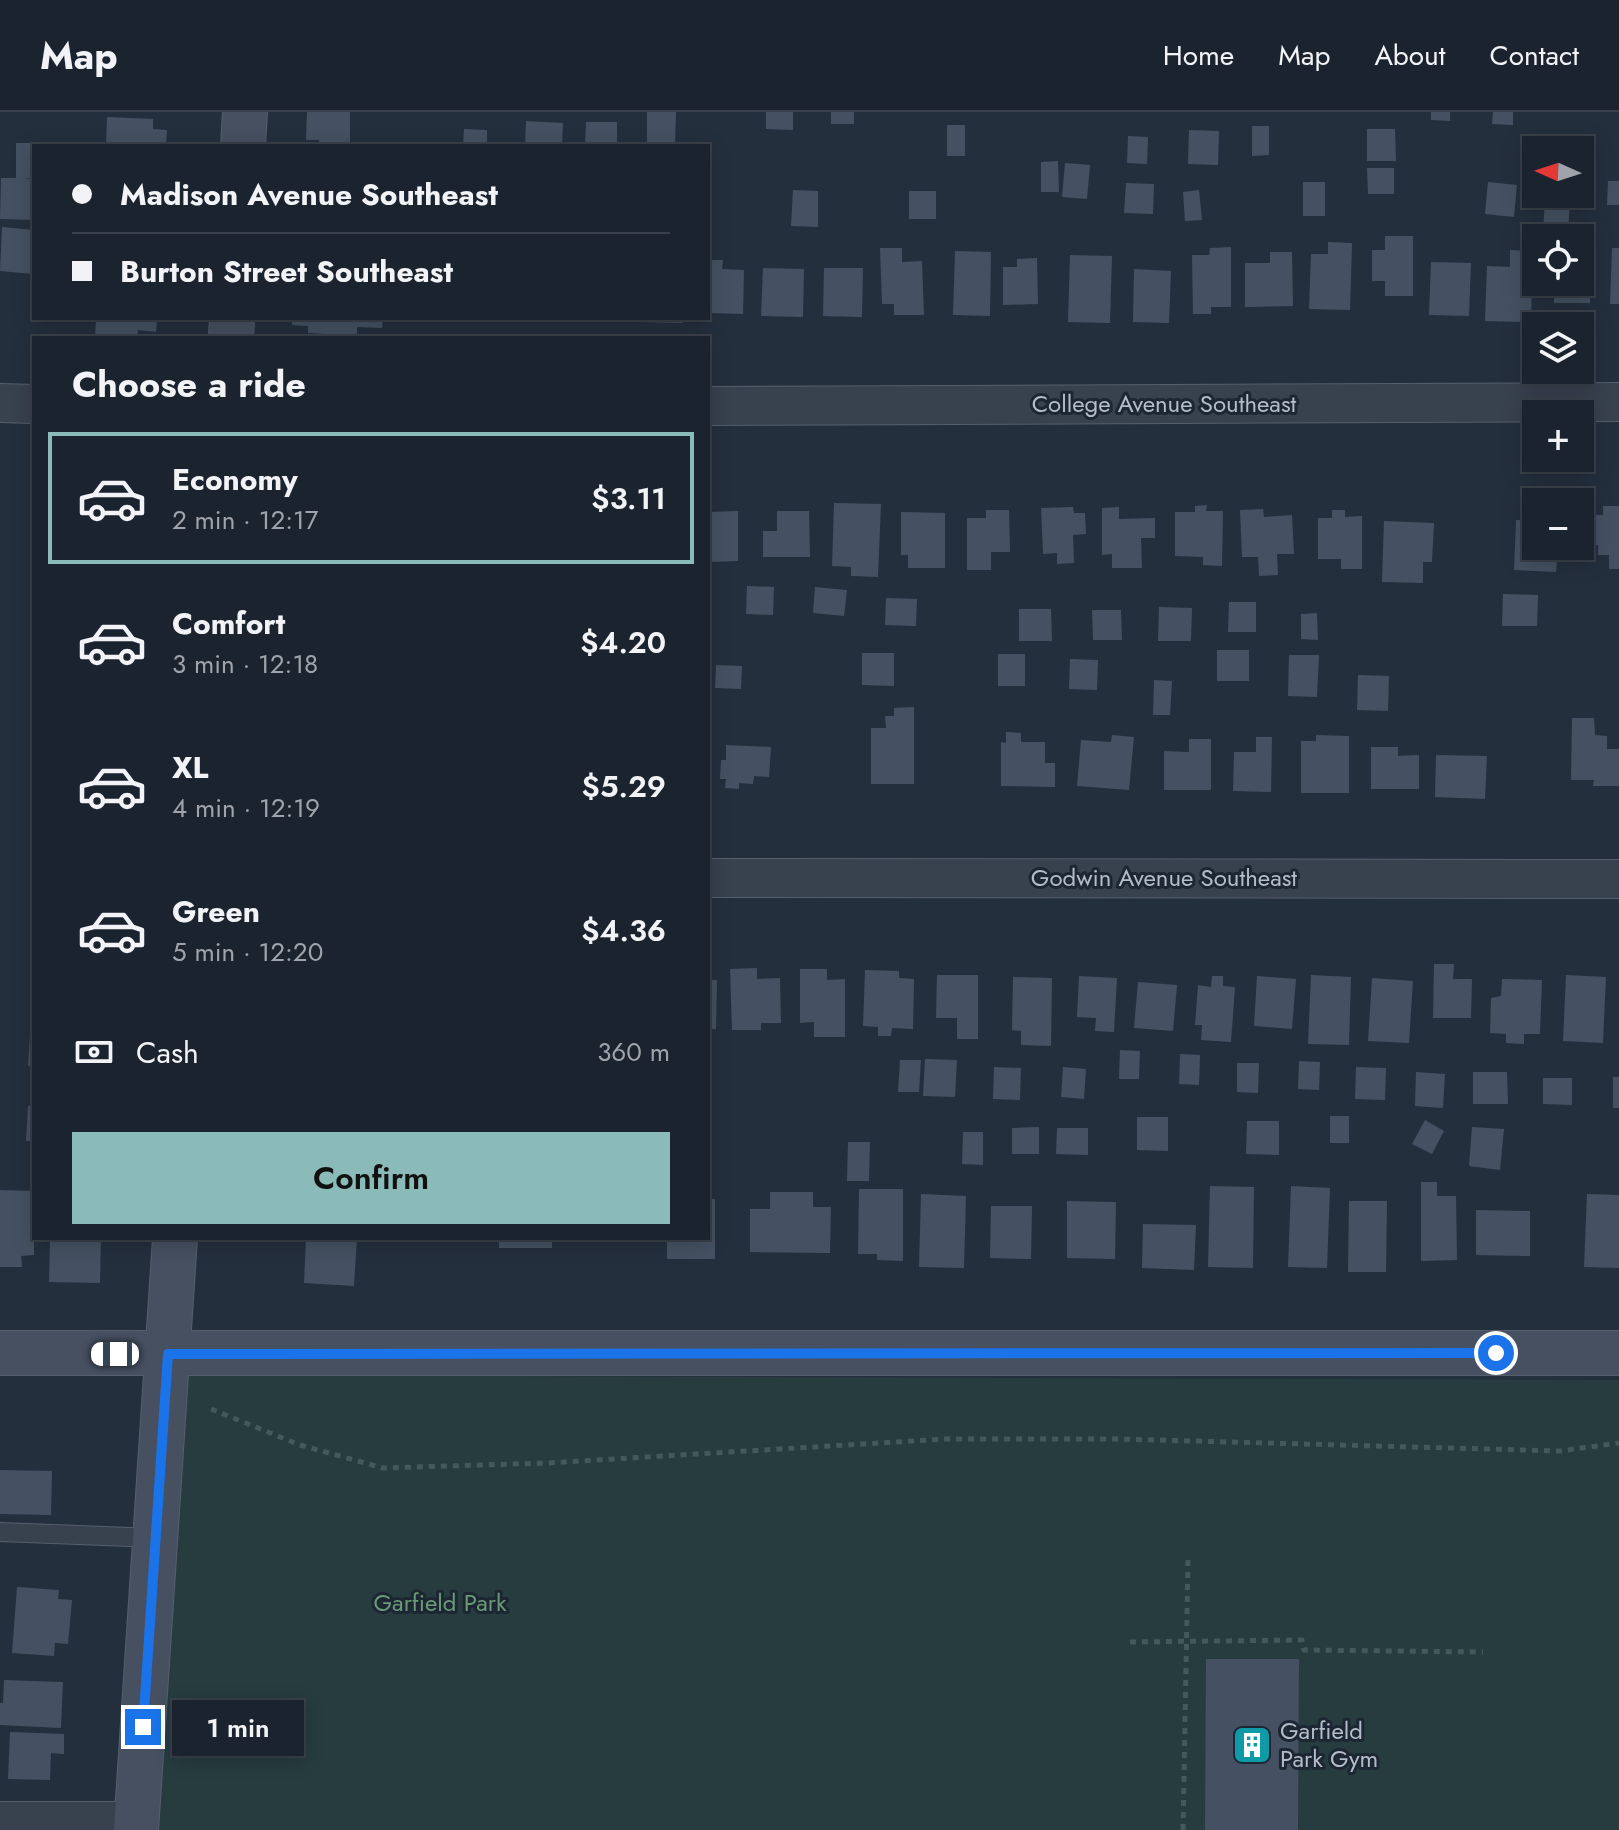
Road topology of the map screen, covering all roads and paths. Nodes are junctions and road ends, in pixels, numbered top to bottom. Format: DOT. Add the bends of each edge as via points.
graph roads {
  1 [pos="245,112"];
  2 [pos="243,144"];
  3 [pos="1619,402"];
  4 [pos="0,403"];
  5 [pos="32,404"];
  6 [pos="710,406"];
  7 [pos="710,878"];
  8 [pos="1619,879"];
  9 [pos="175,1240"];
  10 [pos="0,1353"];
  11 [pos="1619,1353"];
  12 [pos="168,1354"];
  13 [pos="211,1409"];
  14 [pos="1619,1443"];
  15 [pos="0,1532"];
  16 [pos="156,1538"];
  17 [pos="1188,1559"];
  18 [pos="1186,1641"];
  19 [pos="1130,1642"];
  20 [pos="1483,1652"];
  21 [pos="0,1821"];
  22 [pos="136,1826"];
  23 [pos="1183,1830"];
  1 -- 2 [label="street"];
  3 -- 6 [label="street, College Avenue Southeast"];
  4 -- 5 [label="street"];
  7 -- 8 [label="street, Godwin Avenue Southeast"];
  9 -- 12 [label="street"];
  10 -- 12 [label="street"];
  11 -- 12 [label="street"];
  12 -- 16 [label="street"];
  13 -- 14 [label="path" via="300,1445 383,1468 946,1439 1560,1451"];
  15 -- 16 [label="lane"];
  16 -- 22 [label="street"];
  17 -- 18 [label="path"];
  18 -- 19 [label="path"];
  18 -- 20 [label="path" via="1302,1640 1304,1650"];
  18 -- 23 [label="path"];
  21 -- 22 [label="street"];
}
